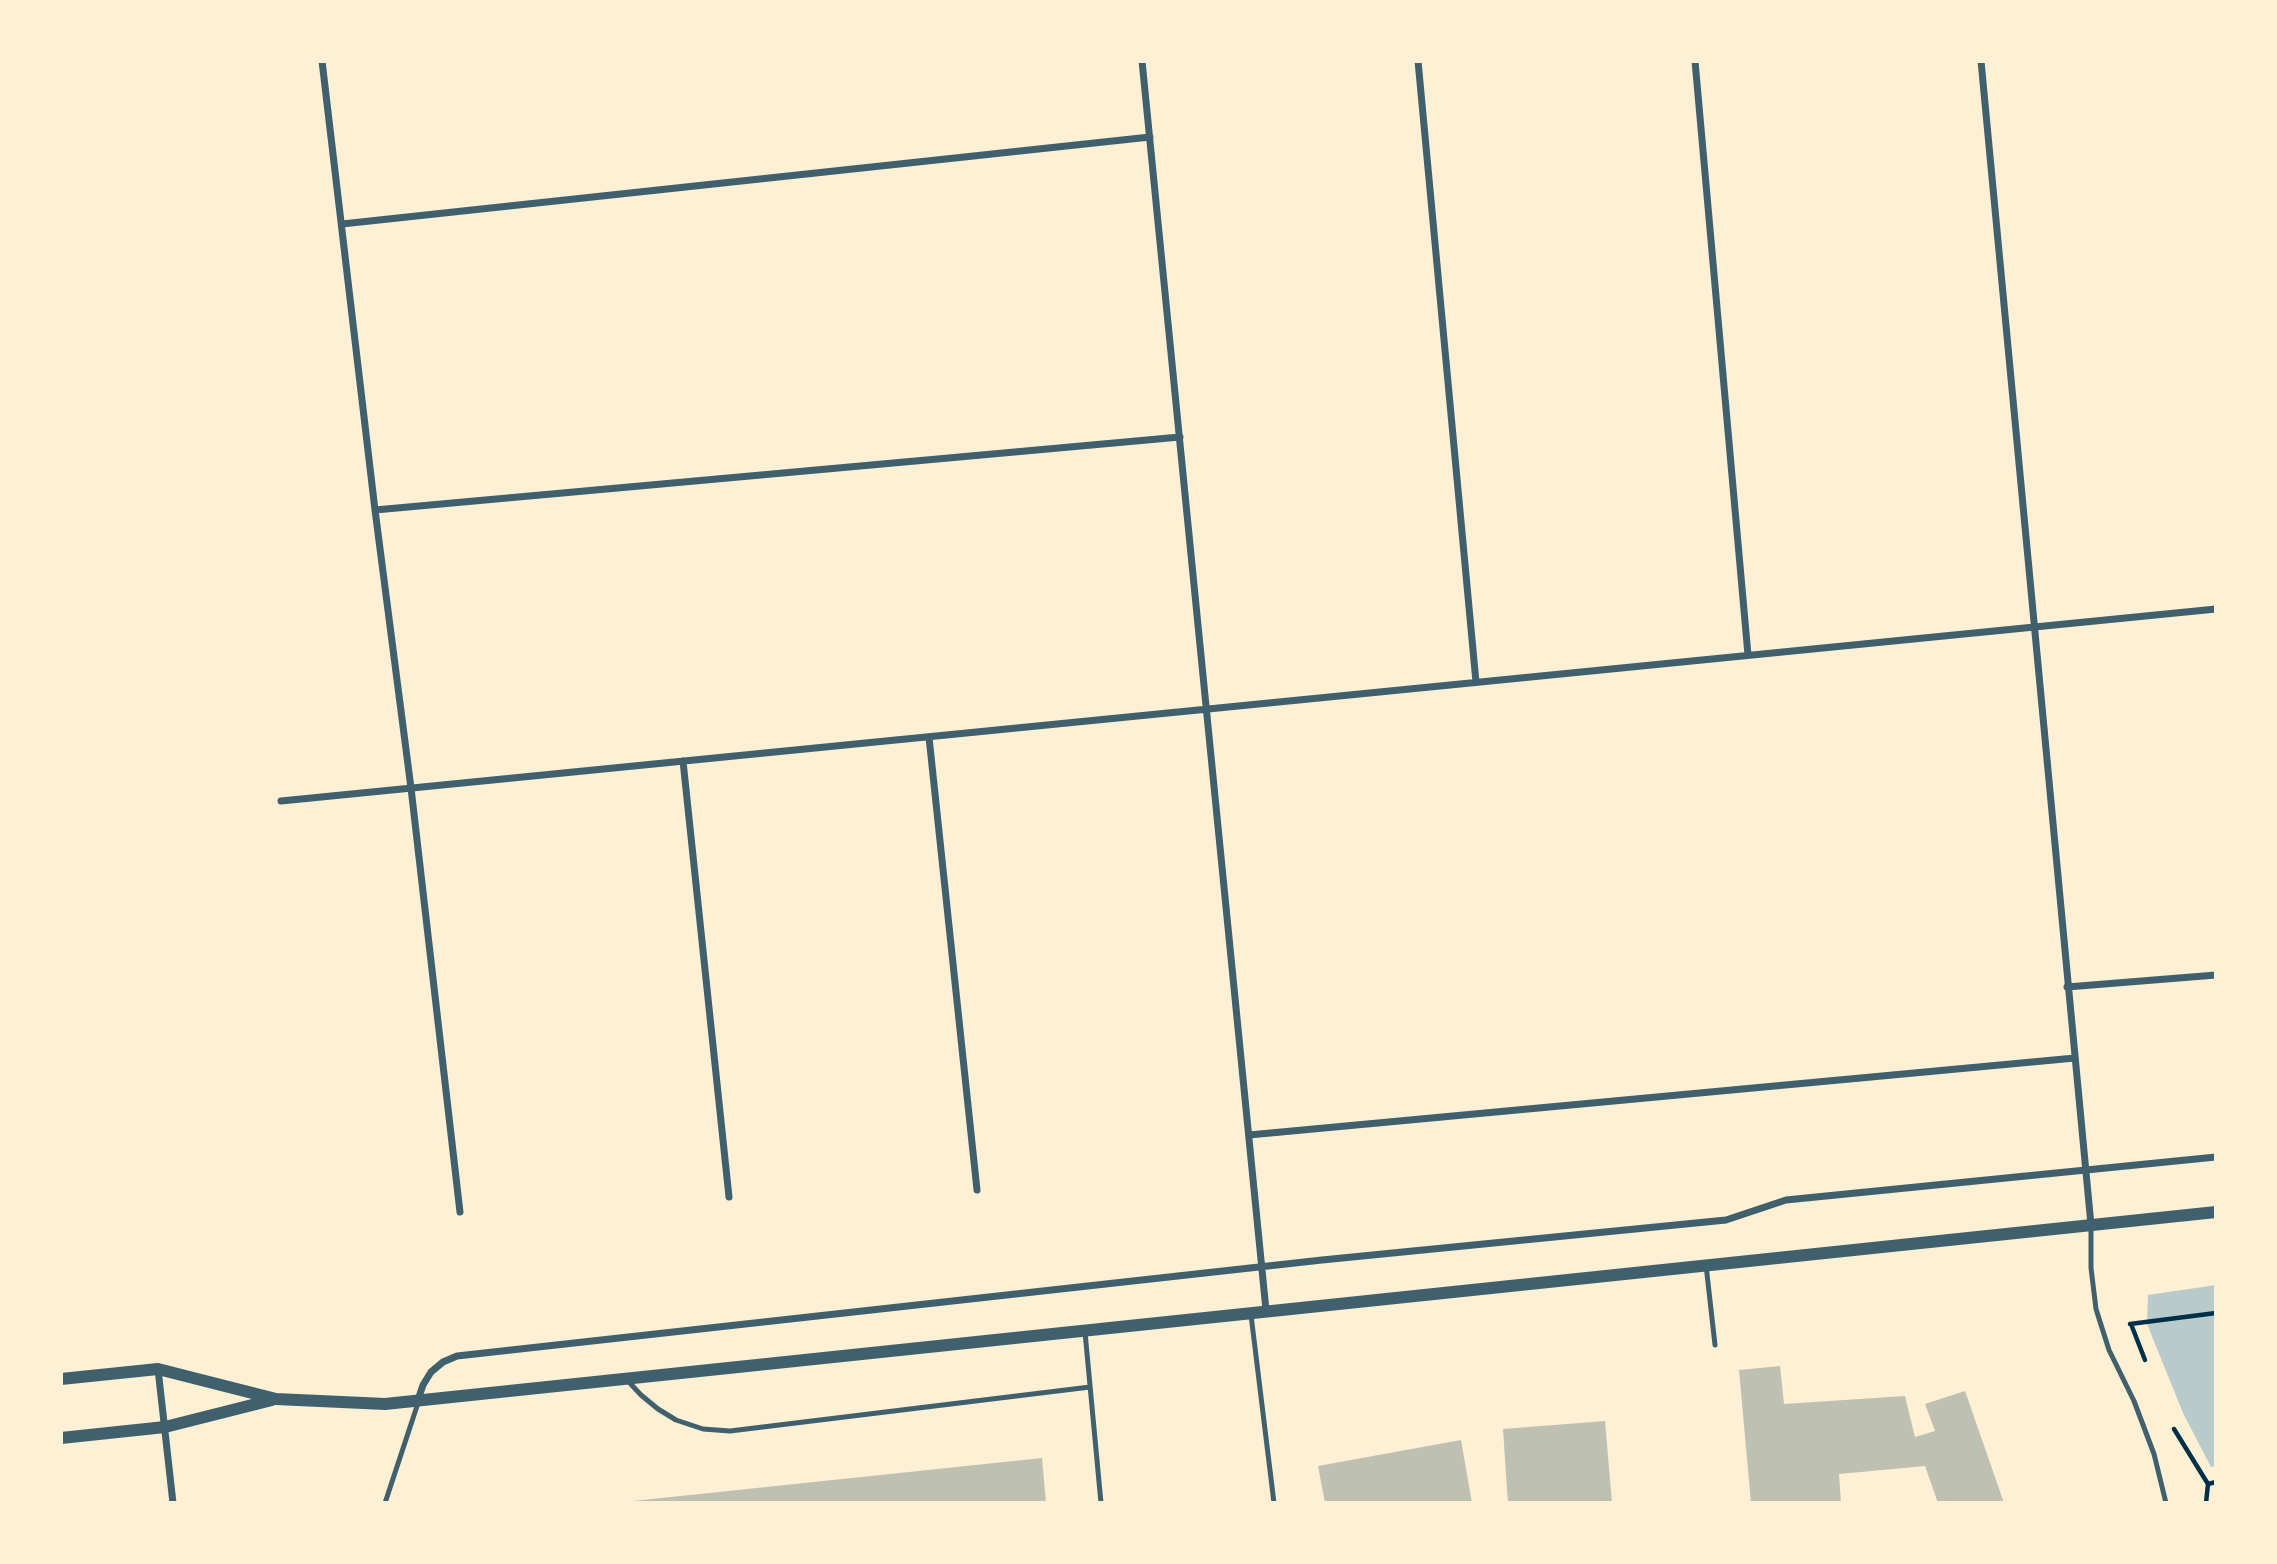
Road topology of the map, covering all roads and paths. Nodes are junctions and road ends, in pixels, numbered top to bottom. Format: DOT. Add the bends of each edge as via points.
graph roads {
  1 [pos="322,61"];
  2 [pos="1142,61"];
  3 [pos="1418,61"];
  4 [pos="1695,61"];
  5 [pos="1981,61"];
  6 [pos="1150,137"];
  7 [pos="342,224"];
  8 [pos="1180,437"];
  9 [pos="375,510"];
  10 [pos="2216,609"];
  11 [pos="2033,627"];
  12 [pos="1748,655"];
  13 [pos="1476,682"];
  14 [pos="1206,709"];
  15 [pos="929,737"];
  16 [pos="683,761"];
  17 [pos="411,788"];
  18 [pos="281,801"];
  19 [pos="2216,975"];
  20 [pos="2067,987"];
  21 [pos="2074,1058"];
  22 [pos="1249,1135"];
  23 [pos="2216,1157"];
  24 [pos="2085,1170"];
  25 [pos="977,1190"];
  26 [pos="729,1197"];
  27 [pos="460,1212"];
  28 [pos="2216,1212"];
  29 [pos="2091,1225"];
  30 [pos="1706,1265"];
  31 [pos="1262,1267"];
  32 [pos="1266,1310"];
  33 [pos="1250,1313"];
  34 [pos="2216,1313"];
  35 [pos="1085,1330"];
  36 [pos="1715,1345"];
  37 [pos="158,1369"];
  38 [pos="2150,1373"];
  39 [pos="61,1379"];
  40 [pos="626,1379"];
  41 [pos="1090,1387"];
  42 [pos="276,1399"];
  43 [pos="418,1401"];
  44 [pos="2171,1424"];
  45 [pos="165,1427"];
  46 [pos="61,1438"];
  47 [pos="2216,1482"];
  48 [pos="2208,1483"];
  49 [pos="173,1503"];
  50 [pos="385,1503"];
  51 [pos="1101,1503"];
  52 [pos="1274,1503"];
  53 [pos="2166,1503"];
  54 [pos="2206,1503"];
  1 -- 7 [label="street"];
  2 -- 6 [label="street"];
  3 -- 13 [label="street"];
  4 -- 12 [label="street"];
  5 -- 11 [label="street"];
  6 -- 7 [label="street"];
  6 -- 8 [label="street"];
  7 -- 9 [label="street"];
  8 -- 9 [label="street"];
  8 -- 14 [label="street"];
  9 -- 17 [label="street"];
  10 -- 11 [label="street"];
  11 -- 12 [label="street"];
  11 -- 20 [label="street"];
  12 -- 13 [label="street"];
  13 -- 14 [label="street"];
  14 -- 15 [label="street"];
  14 -- 22 [label="street"];
  15 -- 16 [label="street"];
  15 -- 25 [label="street"];
  16 -- 17 [label="street"];
  16 -- 26 [label="street"];
  17 -- 18 [label="street"];
  17 -- 27 [label="street"];
  19 -- 20 [label="street"];
  20 -- 21 [label="street"];
  21 -- 22 [label="street"];
  21 -- 24 [label="street"];
  22 -- 31 [label="street"];
  23 -- 24 [label="street"];
  24 -- 29 [label="street"];
  24 -- 31 [label="street" via="1786,1200 1726,1220"];
  28 -- 29 [label="street"];
  29 -- 30 [label="street"];
  29 -- 53 [label="lane" via="2096,1310 2154,1454"];
  30 -- 32 [label="street"];
  30 -- 36 [label="lane"];
  31 -- 32 [label="street"];
  31 -- 43 [label="street" via="457,1356 431,1372"];
  32 -- 33 [label="street"];
  33 -- 35 [label="street"];
  33 -- 52 [label="lane"];
  34 -- 38 [label="path" via="2131,1324"];
  35 -- 40 [label="street"];
  35 -- 41 [label="lane"];
  37 -- 39 [label="street"];
  37 -- 42 [label="street"];
  37 -- 45 [label="street"];
  40 -- 41 [label="lane" via="640,1395 677,1420 703,1429 730,1431"];
  40 -- 43 [label="street"];
  41 -- 51 [label="lane"];
  42 -- 43 [label="street"];
  42 -- 45 [label="street"];
  43 -- 50 [label="lane"];
  44 -- 48 [label="path"];
  45 -- 46 [label="street"];
  45 -- 49 [label="street"];
  47 -- 48 [label="path"];
  48 -- 54 [label="path"];
}
